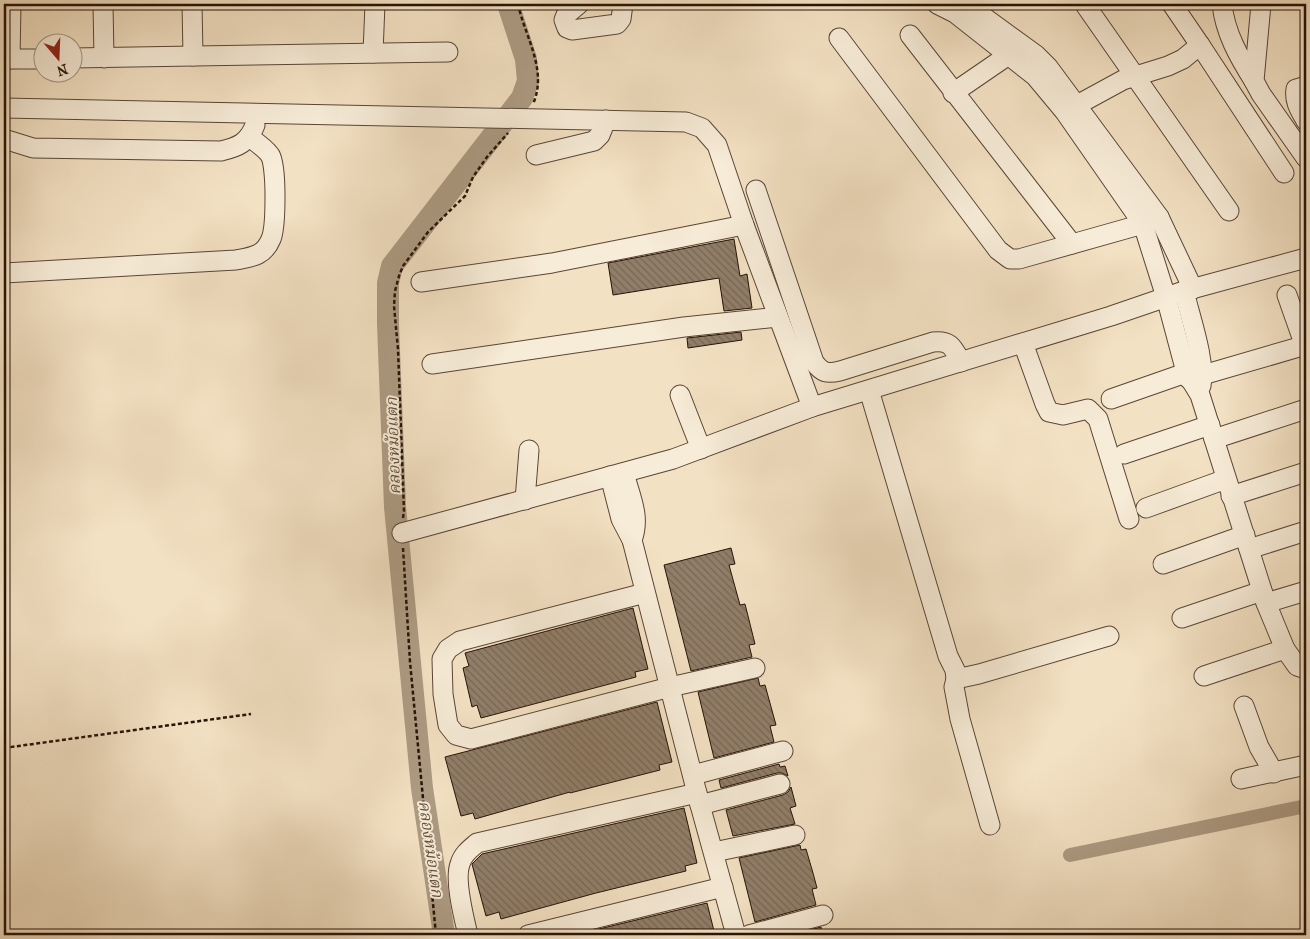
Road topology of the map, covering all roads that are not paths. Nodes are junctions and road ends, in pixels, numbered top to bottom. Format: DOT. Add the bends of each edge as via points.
graph roads {
  1 [pos="11,4"];
  2 [pos="103,4"];
  3 [pos="192,4"];
  4 [pos="375,4"];
  5 [pos="579,4"];
  6 [pos="623,4"];
  7 [pos="938,4"];
  8 [pos="966,4"];
  9 [pos="1172,4"];
  10 [pos="1222,4"];
  11 [pos="1261,4"];
  12 [pos="1086,6"];
  13 [pos="910,35"];
  14 [pos="839,38"];
  15 [pos="1200,45"];
  16 [pos="448,52"];
  17 [pos="373,53"];
  18 [pos="193,56"];
  19 [pos="1007,56"];
  20 [pos="32,58"];
  21 [pos="82,58"];
  22 [pos="104,58"];
  23 [pos="7,59"];
  24 [pos="1135,76"];
  25 [pos="1254,81"];
  26 [pos="1306,86"];
  27 [pos="953,93"];
  28 [pos="4,108"];
  29 [pos="1071,109"];
  30 [pos="258,113"];
  31 [pos="606,120"];
  32 [pos="1306,121"];
  33 [pos="249,137"];
  34 [pos="4,140"];
  35 [pos="536,155"];
  36 [pos="1306,158"];
  37 [pos="1284,173"];
  38 [pos="756,190"];
  39 [pos="1229,211"];
  40 [pos="1151,220"];
  41 [pos="744,225"];
  42 [pos="1072,244"];
  43 [pos="1306,258"];
  44 [pos="4,273"];
  45 [pos="422,282"];
  46 [pos="1189,290"];
  47 [pos="1287,295"];
  48 [pos="1166,297"];
  49 [pos="778,317"];
  50 [pos="1023,343"];
  51 [pos="1306,347"];
  52 [pos="961,362"];
  53 [pos="432,364"];
  54 [pos="1195,373"];
  55 [pos="869,390"];
  56 [pos="680,396"];
  57 [pos="1111,399"];
  58 [pos="812,407"];
  59 [pos="1306,409"];
  60 [pos="1212,432"];
  61 [pos="701,449"];
  62 [pos="529,450"];
  63 [pos="1124,454"];
  64 [pos="1306,472"];
  65 [pos="617,474"];
  66 [pos="1228,488"];
  67 [pos="525,500"];
  68 [pos="1146,508"];
  69 [pos="1129,519"];
  70 [pos="1306,531"];
  71 [pos="402,533"];
  72 [pos="1247,542"];
  73 [pos="1163,564"];
  74 [pos="1306,591"];
  75 [pos="645,593"];
  76 [pos="1264,597"];
  77 [pos="1182,618"];
  78 [pos="1110,636"];
  79 [pos="1285,649"];
  80 [pos="755,668"];
  81 [pos="1306,669"];
  82 [pos="1204,676"];
  83 [pos="956,679"];
  84 [pos="670,688"];
  85 [pos="1244,706"];
  86 [pos="783,751"];
  87 [pos="1306,765"];
  88 [pos="1274,773"];
  89 [pos="1241,779"];
  90 [pos="780,784"];
  91 [pos="697,791"];
  92 [pos="990,825"];
  93 [pos="796,835"];
  94 [pos="714,852"];
  95 [pos="723,887"];
  96 [pos="823,915"];
  97 [pos="468,935"];
  98 [pos="528,935"];
  99 [pos="736,935"];
  100 [pos="749,935"];
  1 -- 23 [label="street"];
  2 -- 22 [label="street"];
  3 -- 18 [label="street"];
  4 -- 17 [label="street"];
  5 -- 6 [label="street" via="564,20 567,28 572,30 618,24"];
  7 -- 19 [label="street" via="955,13"];
  8 -- 29 [label="street" via="1036,55 1048,67"];
  9 -- 15 [label="street"];
  10 -- 25 [label="street" via="1235,52"];
  11 -- 25 [label="street"];
  12 -- 24 [label="street"];
  13 -- 27 [label="street"];
  14 -- 42 [label="street" via="1004,255 1019,259"];
  15 -- 24 [label="street" via="1175,63"];
  15 -- 37 [label="street"];
  16 -- 17 [label="street"];
  17 -- 18 [label="street"];
  18 -- 22 [label="street"];
  19 -- 27 [label="street"];
  19 -- 29 [label="street" via="1021,64"];
  20 -- 23 [label="street"];
  21 -- 22 [label="street"];
  24 -- 29 [label="street"];
  24 -- 39 [label="street"];
  25 -- 36 [label="street"];
  26 -- 32 [label="street" via="1296,89 1295,97"];
  27 -- 42 [label="street"];
  28 -- 30 [label="street"];
  29 -- 40 [label="street"];
  30 -- 31 [label="street" via="487,118 537,112"];
  30 -- 33 [label="street"];
  31 -- 35 [label="street" via="594,141"];
  31 -- 41 [label="street" via="686,122 702,128 717,145"];
  33 -- 34 [label="street" via="237,147 221,151 33,148"];
  33 -- 44 [label="street" via="269,153 275,176 271,239 256,256 236,260"];
  38 -- 52 [label="street" via="814,362 820,371 828,374 943,341 951,346"];
  40 -- 42 [label="street"];
  40 -- 46 [label="street"];
  40 -- 48 [label="street"];
  41 -- 45 [label="street" via="552,263"];
  41 -- 49 [label="street"];
  43 -- 46 [label="street"];
  46 -- 48 [label="street"];
  46 -- 54 [label="street"];
  47 -- 51 [label="street"];
  48 -- 50 [label="street"];
  48 -- 54 [label="street"];
  49 -- 53 [label="street" via="684,326"];
  49 -- 58 [label="street"];
  50 -- 52 [label="street"];
  50 -- 69 [label="street" via="1050,412 1063,415 1088,409 1098,419"];
  51 -- 54 [label="street"];
  52 -- 55 [label="street"];
  54 -- 57 [label="street"];
  54 -- 60 [label="street"];
  55 -- 58 [label="street"];
  55 -- 83 [label="street"];
  56 -- 61 [label="street"];
  58 -- 61 [label="street"];
  59 -- 60 [label="street"];
  60 -- 63 [label="street"];
  60 -- 66 [label="street"];
  61 -- 65 [label="street"];
  62 -- 67 [label="street"];
  64 -- 66 [label="street"];
  65 -- 67 [label="street"];
  65 -- 75 [label="street" via="636,519 632,540"];
  66 -- 68 [label="street"];
  66 -- 72 [label="street"];
  67 -- 71 [label="street"];
  70 -- 72 [label="street"];
  72 -- 73 [label="street"];
  72 -- 76 [label="street"];
  74 -- 76 [label="street"];
  75 -- 84 [label="street"];
  75 -- 84 [label="street" via="460,641 448,649 442,659 448,725 456,734 471,739"];
  76 -- 77 [label="street"];
  76 -- 79 [label="street"];
  78 -- 83 [label="street"];
  79 -- 81 [label="street" via="1297,666"];
  79 -- 82 [label="street"];
  80 -- 84 [label="street"];
  83 -- 92 [label="street" via="954,688 960,719"];
  84 -- 91 [label="street"];
  85 -- 88 [label="street" via="1259,747"];
  86 -- 91 [label="street"];
  87 -- 88 [label="street"];
  88 -- 89 [label="street"];
  90 -- 91 [label="street"];
  91 -- 94 [label="street"];
  91 -- 97 [label="street" via="477,843 465,853 459,865 459,890"];
  93 -- 94 [label="street"];
  94 -- 95 [label="street"];
  95 -- 98 [label="street"];
  95 -- 99 [label="street"];
  96 -- 100 [label="street"];
}
